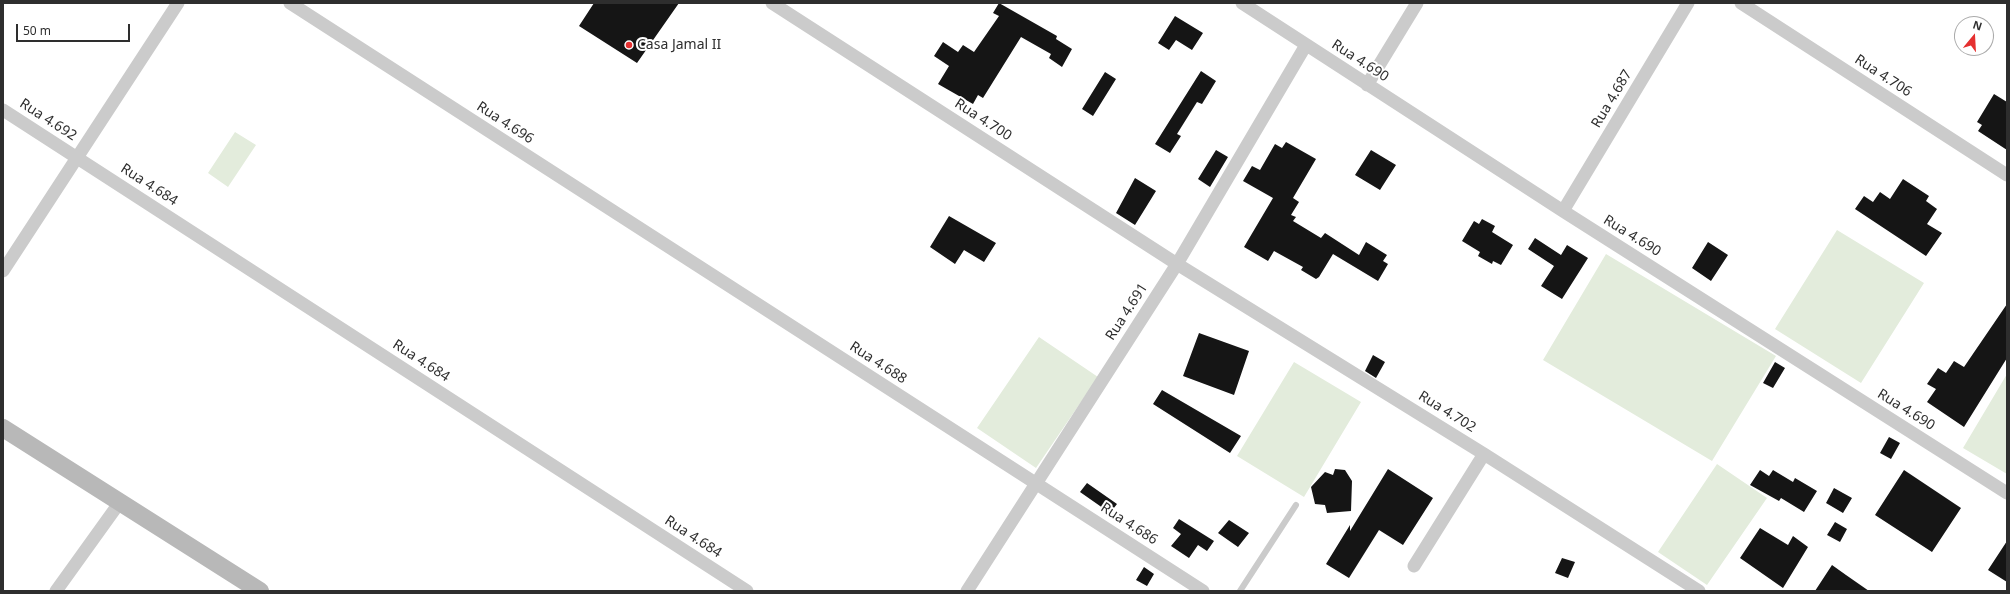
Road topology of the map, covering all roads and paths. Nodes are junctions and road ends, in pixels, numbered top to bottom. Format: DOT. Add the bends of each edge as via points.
graph roads {
  1 [pos="178,3"];
  2 [pos="290,3"];
  3 [pos="772,3"];
  4 [pos="1242,3"];
  5 [pos="1416,3"];
  6 [pos="1688,3"];
  7 [pos="1741,3"];
  8 [pos="1306,45"];
  9 [pos="1367,85"];
  10 [pos="3,110"];
  11 [pos="77,158"];
  12 [pos="2007,175"];
  13 [pos="1563,211"];
  14 [pos="1177,264"];
  15 [pos="702,269"];
  16 [pos="3,271"];
  17 [pos="3,428"];
  18 [pos="1484,454"];
  19 [pos="1037,484"];
  20 [pos="2007,493"];
  21 [pos="120,502"];
  22 [pos="1296,505"];
  23 [pos="1414,566"];
  24 [pos="56,591"];
  25 [pos="260,591"];
  26 [pos="747,591"];
  27 [pos="967,591"];
  28 [pos="1204,591"];
  29 [pos="1240,591"];
  30 [pos="1699,591"];
  1 -- 11 [label="street"];
  2 -- 15 [label="street, Rua 4.696"];
  3 -- 14 [label="street, Rua 4.700"];
  4 -- 8 [label="street, Rua 4.690"];
  5 -- 9 [label="street"];
  6 -- 13 [label="street, Rua 4.687"];
  7 -- 12 [label="street, Rua 4.706"];
  8 -- 9 [label="street, Rua 4.690"];
  8 -- 14 [label="street, Rua 4.691"];
  9 -- 13 [label="street, Rua 4.690"];
  10 -- 11 [label="street, Rua 4.692"];
  11 -- 16 [label="street"];
  11 -- 26 [label="street, Rua 4.684"];
  13 -- 20 [label="street, Rua 4.690"];
  14 -- 18 [label="street, Rua 4.702"];
  14 -- 19 [label="street, Rua 4.691"];
  15 -- 19 [label="street, Rua 4.688"];
  17 -- 21 [label="main road"];
  18 -- 23 [label="street"];
  18 -- 30 [label="street, Rua 4.702"];
  19 -- 27 [label="street, Rua 4.691"];
  19 -- 28 [label="street, Rua 4.686"];
  21 -- 24 [label="street"];
  21 -- 25 [label="main road"];
  22 -- 29 [label="lane"];
}
